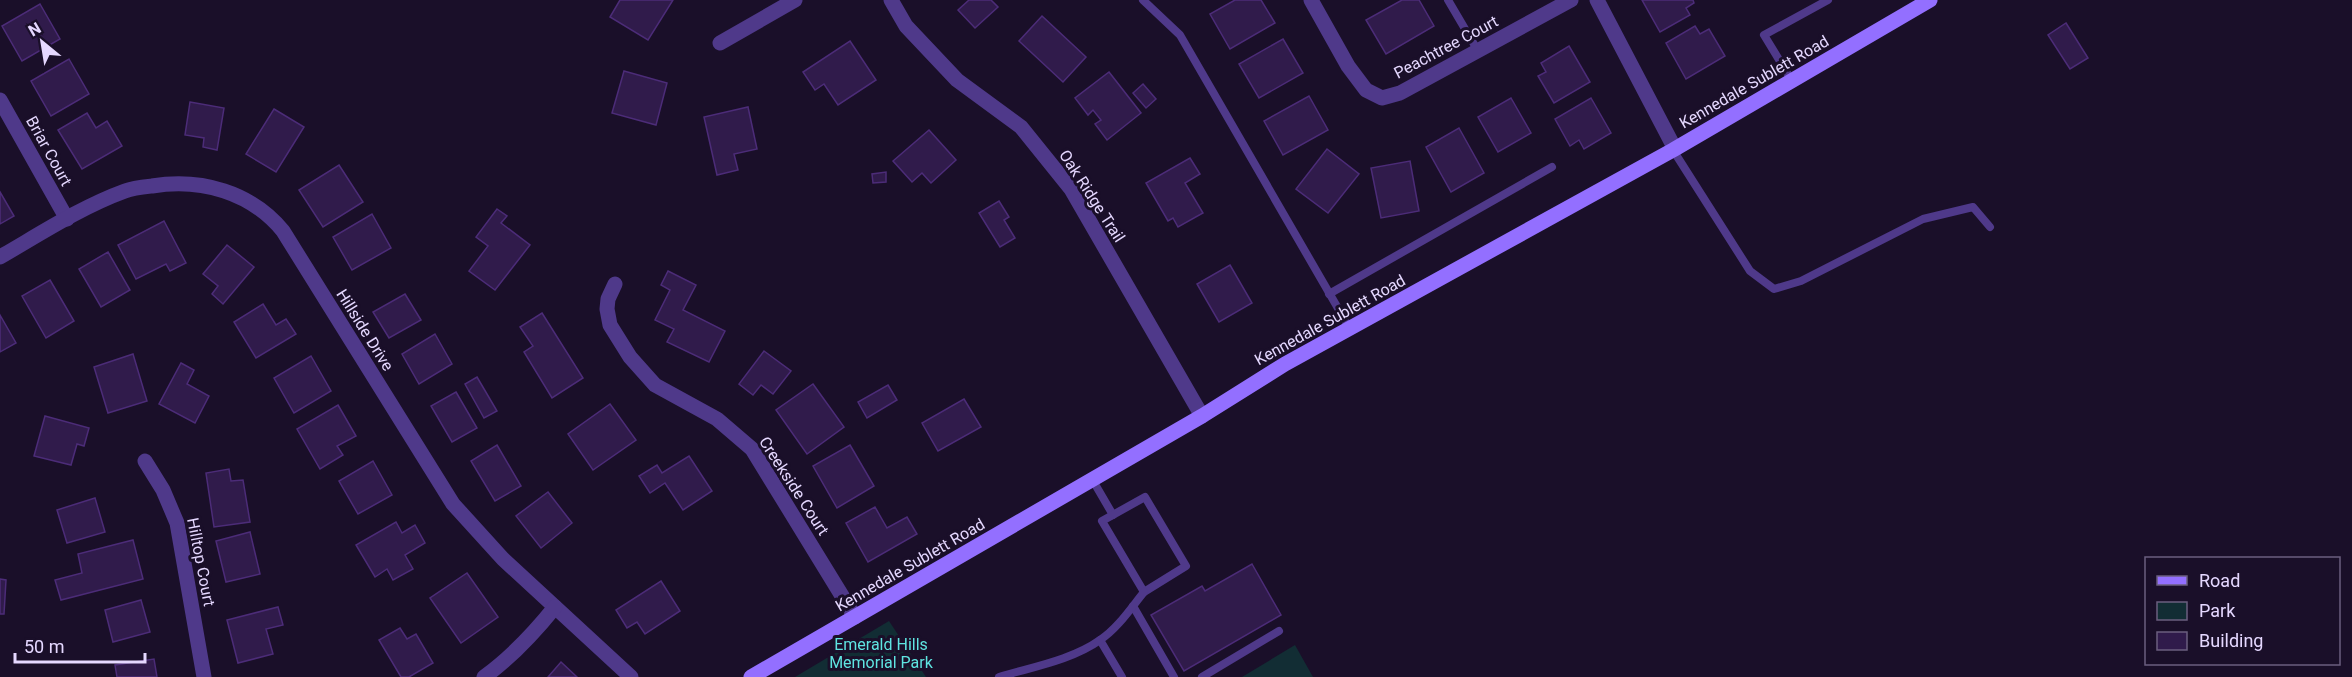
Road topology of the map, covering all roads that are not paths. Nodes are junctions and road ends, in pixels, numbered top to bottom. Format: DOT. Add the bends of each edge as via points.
graph roads {
  1 [pos="795,0"];
  2 [pos="891,0"];
  3 [pos="1143,0"];
  4 [pos="1311,0"];
  5 [pos="1448,0"];
  6 [pos="1571,0"];
  7 [pos="1597,0"];
  8 [pos="1828,0"];
  9 [pos="1930,0"];
  10 [pos="720,43"];
  11 [pos="1478,51"];
  12 [pos="1792,81"];
  13 [pos="0,100"];
  14 [pos="1674,149"];
  15 [pos="1552,167"];
  16 [pos="67,219"];
  17 [pos="1990,227"];
  18 [pos="0,257"];
  19 [pos="615,284"];
  20 [pos="1329,294"];
  21 [pos="1350,329"];
  22 [pos="1202,416"];
  23 [pos="145,461"];
  24 [pos="1092,479"];
  25 [pos="1113,515"];
  26 [pos="1144,592"];
  27 [pos="1133,606"];
  28 [pos="555,607"];
  29 [pos="855,617"];
  30 [pos="1279,631"];
  31 [pos="1100,640"];
  32 [pos="204,677"];
  33 [pos="484,677"];
  34 [pos="631,677"];
  35 [pos="751,677"];
  36 [pos="999,677"];
  37 [pos="1122,677"];
  38 [pos="1174,677"];
  39 [pos="1202,677"];
  1 -- 10 [label="street"];
  2 -- 22 [label="street, Oak Ridge Trail" via="906,26 957,80 1021,127 1071,189"];
  3 -- 20 [label="lane" via="1180,35"];
  4 -- 11 [label="street, Peachtree Court" via="1348,66 1366,90 1382,98 1400,93"];
  5 -- 11 [label="lane"];
  6 -- 11 [label="street, Peachtree Court"];
  7 -- 14 [label="street"];
  8 -- 12 [label="lane" via="1764,35"];
  9 -- 12 [label="main road, Kennedale Sublett Road"];
  12 -- 14 [label="main road, Kennedale Sublett Road"];
  13 -- 16 [label="street, Briar Court"];
  14 -- 17 [label="lane" via="1750,271 1774,290 1801,281 1923,219 1972,207"];
  14 -- 21 [label="main road, Kennedale Sublett Road"];
  15 -- 20 [label="lane"];
  16 -- 18 [label="street, Hillside Drive"];
  16 -- 28 [label="street, Hillside Drive" via="128,190 177,182 233,193 273,219 453,504 503,559"];
  19 -- 29 [label="street, Creekside Court" via="608,299 610,325 630,357 655,385 717,419 752,449"];
  20 -- 21 [label="lane"];
  21 -- 22 [label="main road, Kennedale Sublett Road"];
  22 -- 24 [label="main road, Kennedale Sublett Road"];
  23 -- 32 [label="street, Hilltop Court" via="177,523"];
  24 -- 25 [label="lane"];
  24 -- 29 [label="main road, Kennedale Sublett Road"];
  25 -- 26 [label="lane" via="1102,521"];
  25 -- 26 [label="lane" via="1145,497 1185,566"];
  26 -- 27 [label="lane"];
  27 -- 31 [label="lane"];
  27 -- 38 [label="lane"];
  28 -- 33 [label="street" via="505,662"];
  28 -- 34 [label="street, Hillside Drive"];
  29 -- 35 [label="main road, Kennedale Sublett Road"];
  30 -- 39 [label="lane"];
  31 -- 36 [label="lane" via="1069,656"];
  31 -- 37 [label="lane"];
}
